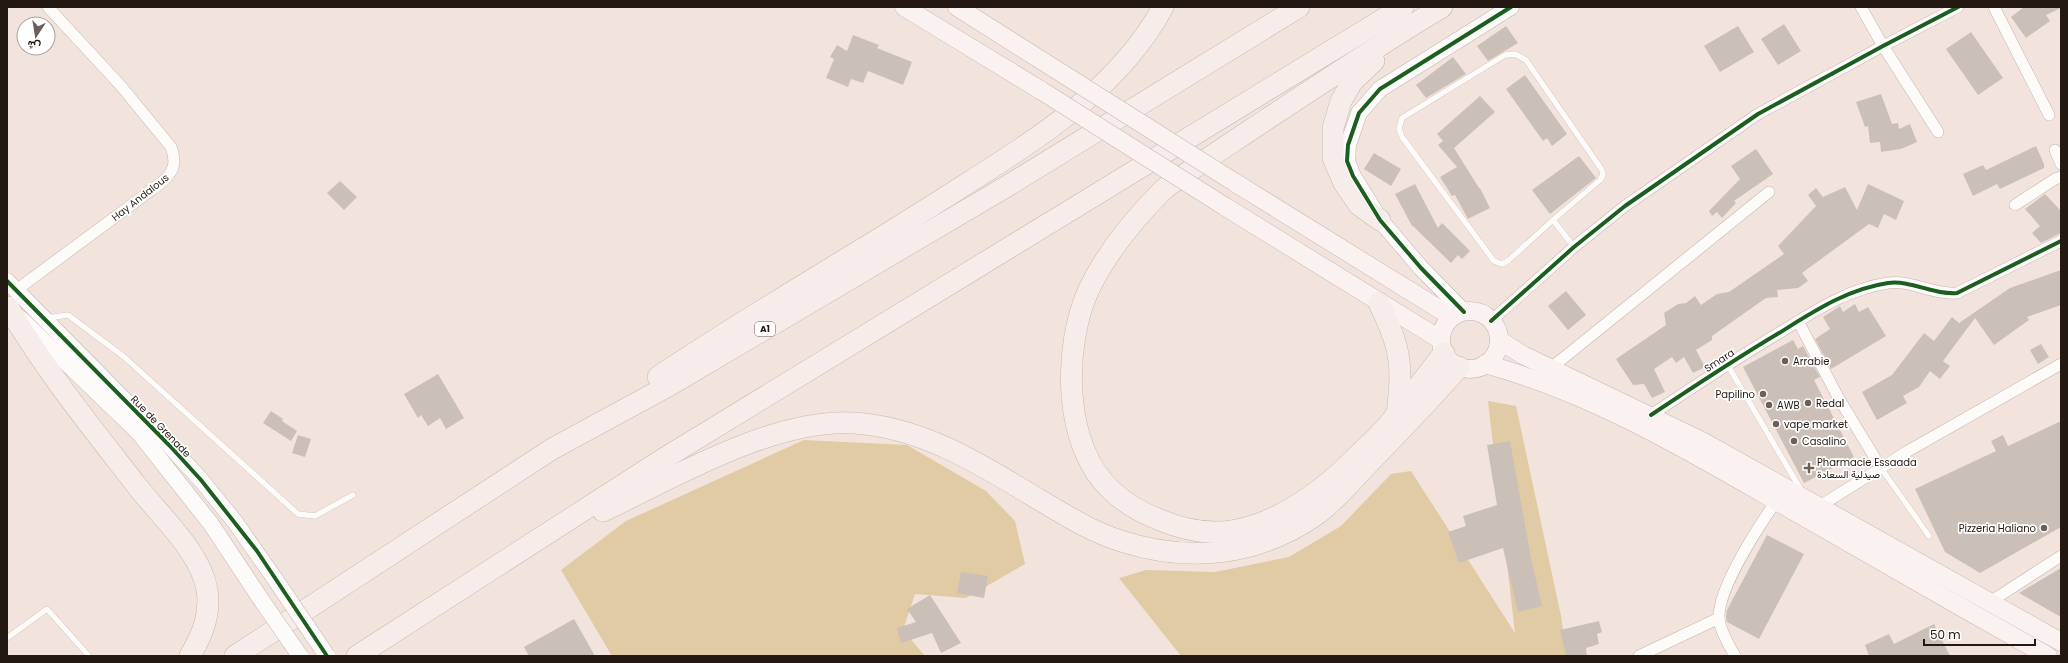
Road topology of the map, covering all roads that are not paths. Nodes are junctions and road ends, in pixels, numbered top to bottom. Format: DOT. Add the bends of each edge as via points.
graph roads {
  1 [pos="48,7"];
  2 [pos="904,7"];
  3 [pos="957,7"];
  4 [pos="1163,7"];
  5 [pos="1299,7"];
  6 [pos="1403,7"];
  7 [pos="1442,7"];
  8 [pos="1511,7"];
  9 [pos="1861,7"];
  10 [pos="1958,7"];
  11 [pos="1994,7"];
  12 [pos="1403,31"];
  13 [pos="1883,46"];
  14 [pos="2050,115"];
  15 [pos="1938,132"];
  16 [pos="2055,150"];
  17 [pos="2061,164"];
  18 [pos="2061,177"];
  19 [pos="1769,192"];
  20 [pos="2015,205"];
  21 [pos="1380,220"];
  22 [pos="1553,220"];
  23 [pos="2061,241"];
  24 [pos="1574,247"];
  25 [pos="9,298"];
  26 [pos="1379,303"];
  27 [pos="1458,315"];
  28 [pos="45,318"];
  29 [pos="1491,321"];
  30 [pos="1798,322"];
  31 [pos="1499,340"];
  32 [pos="1442,347"];
  33 [pos="1486,364"];
  34 [pos="1727,364"];
  35 [pos="2061,364"];
  36 [pos="1459,367"];
  37 [pos="1551,368"];
  38 [pos="1397,414"];
  39 [pos="1651,415"];
  40 [pos="552,449"];
  41 [pos="1881,468"];
  42 [pos="1781,494"];
  43 [pos="353,495"];
  44 [pos="1812,508"];
  45 [pos="1929,536"];
  46 [pos="516,554"];
  47 [pos="2061,556"];
  48 [pos="1990,602"];
  49 [pos="1719,618"];
  50 [pos="7,638"];
  51 [pos="2061,642"];
  52 [pos="90,656"];
  53 [pos="190,656"];
  54 [pos="235,656"];
  55 [pos="300,656"];
  56 [pos="327,656"];
  57 [pos="357,656"];
  58 [pos="1639,656"];
  59 [pos="1735,656"];
  60 [pos="2048,656"];
  1 -- 25 [label="street, Hay Andalous" via="121,86 171,147 174,163 170,176"];
  2 -- 26 [label="main road, bridge"];
  3 -- 27 [label="main road, bridge" via="1234,182"];
  4 -- 40 [label="highway" via="1147,34 1125,61 1095,92 1053,125 881,238 698,350"];
  5 -- 40 [label="highway, A1" via="1002,189 670,385"];
  6 -- 46 [label="highway" via="674,453"];
  7 -- 12 [label="highway"];
  8 -- 21 [label="street" via="1380,89 1359,113 1350,134 1347,161 1353,176"];
  9 -- 13 [label="street"];
  10 -- 13 [label="street"];
  11 -- 14 [label="street"];
  12 -- 21 [label="highway" via="1352,82 1341,101 1333,128 1333,158 1344,183 1359,205"];
  12 -- 38 [label="highway" via="1166,188 1132,224 1114,247 1089,290 1072,355 1071,391 1079,435 1094,468 1110,490 1134,509 1176,527 1215,532 1237,530 1262,523 1290,509 1329,483"];
  13 -- 15 [label="street"];
  13 -- 24 [label="street" via="1758,114 1625,206"];
  16 -- 17 [label="street"];
  18 -- 20 [label="street"];
  19 -- 37 [label="street"];
  21 -- 27 [label="street"];
  22 -- 22 [label="lane" via="1509,260 1502,264 1494,261 1402,137 1399,128 1402,118 1505,56 1515,54 1526,60 1603,175"];
  22 -- 24 [label="lane"];
  23 -- 30 [label="street, Smara" via="1957,294 1947,294 1911,284 1867,287 1820,307"];
  24 -- 29 [label="street"];
  25 -- 28 [label="street, Rue de Grenade"];
  25 -- 53 [label="highway" via="36,353 138,488 192,554 207,590 208,614 201,636"];
  25 -- 55 [label="street, Rue de Grenade, bridge" via="75,370 139,433 211,524"];
  26 -- 32 [label="main road"];
  26 -- 38 [label="highway" via="1392,330 1401,366"];
  27 -- 29 [label="main road" via="1474,312"];
  27 -- 32 [label="main road" via="1444,327"];
  28 -- 43 [label="lane" via="68,315 124,356 298,514 315,516"];
  28 -- 56 [label="street, Rue de Grenade, bridge" via="201,480 278,582"];
  29 -- 31 [label="main road" via="1497,330"];
  30 -- 34 [label="street, Smara"];
  30 -- 41 [label="street" via="1838,397"];
  31 -- 33 [label="main road" via="1495,354"];
  31 -- 37 [label="main road"];
  32 -- 36 [label="main road" via="1450,362"];
  32 -- 38 [label="highway"];
  33 -- 36 [label="main road" via="1468,369"];
  33 -- 42 [label="main road" via="1536,379"];
  34 -- 39 [label="street, Smara"];
  34 -- 44 [label="lane"];
  35 -- 41 [label="street"];
  36 -- 46 [label="highway" via="1347,487 1319,513 1289,533 1245,548 1199,554 1162,552 1119,541 1086,526 976,462 944,447 888,427 853,423 812,425 768,436 710,460"];
  37 -- 39 [label="main road"];
  39 -- 42 [label="main road"];
  40 -- 54 [label="highway, A1"];
  41 -- 44 [label="street"];
  41 -- 45 [label="lane"];
  42 -- 44 [label="main road"];
  42 -- 49 [label="street" via="1730,578"];
  44 -- 48 [label="main road"];
  44 -- 60 [label="main road"];
  46 -- 57 [label="highway"];
  47 -- 48 [label="street"];
  48 -- 51 [label="main road"];
  49 -- 58 [label="street"];
  49 -- 59 [label="street"];
  50 -- 52 [label="lane" via="47,609"];
}
